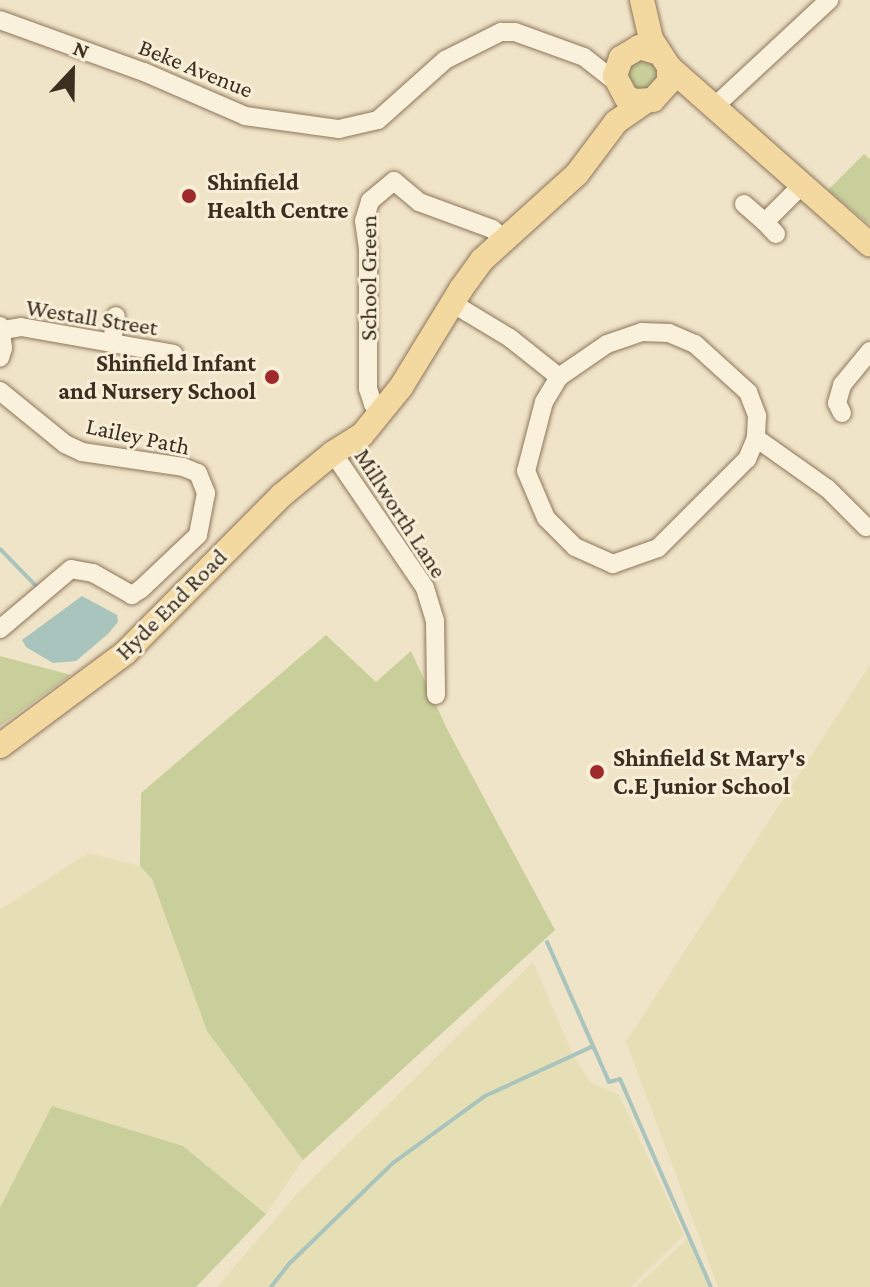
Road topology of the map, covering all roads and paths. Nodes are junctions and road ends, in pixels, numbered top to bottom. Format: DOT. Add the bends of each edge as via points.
graph roads {
  1 [pos="829,0"];
  2 [pos="642,8"];
  3 [pos="0,20"];
  4 [pos="627,52"];
  5 [pos="584,57"];
  6 [pos="664,60"];
  7 [pos="618,86"];
  8 [pos="653,99"];
  9 [pos="715,106"];
  10 [pos="616,122"];
  11 [pos="801,186"];
  12 [pos="744,204"];
  13 [pos="504,239"];
  14 [pos="870,245"];
  15 [pos="452,303"];
  16 [pos="116,316"];
  17 [pos="1,328"];
  18 [pos="112,343"];
  19 [pos="870,351"];
  20 [pos="174,354"];
  21 [pos="0,358"];
  22 [pos="559,377"];
  23 [pos="0,391"];
  24 [pos="381,413"];
  25 [pos="842,413"];
  26 [pos="756,438"];
  27 [pos="333,453"];
  28 [pos="866,527"];
  29 [pos="0,629"];
  30 [pos="436,695"];
  31 [pos="0,746"];
  1 -- 9 [label="street"];
  2 -- 4 [label="main road"];
  2 -- 6 [label="main road"];
  3 -- 5 [label="street, Beke Avenue" via="245,116 339,129 378,120 445,60 501,32 515,32"];
  4 -- 5 [label="street"];
  4 -- 6 [label="main road" via="650,48"];
  4 -- 7 [label="main road" via="617,64"];
  5 -- 7 [label="street"];
  6 -- 8 [label="main road" via="669,82"];
  6 -- 9 [label="main road"];
  7 -- 8 [label="main road" via="626,97"];
  7 -- 10 [label="main road"];
  8 -- 9 [label="main road"];
  8 -- 10 [label="main road"];
  9 -- 11 [label="main road"];
  10 -- 13 [label="main road" via="577,174"];
  11 -- 12 [label="street" via="770,228"];
  11 -- 14 [label="main road"];
  13 -- 15 [label="main road"];
  13 -- 24 [label="street, School Green" via="492,229 419,202 394,181 370,201 364,221 368,389"];
  15 -- 22 [label="street" via="510,338"];
  15 -- 24 [label="main road"];
  16 -- 18 [label="street"];
  17 -- 18 [label="street, Westall Street"];
  17 -- 21 [label="street, Westall Street"];
  18 -- 20 [label="street, Westall Street"];
  19 -- 25 [label="street" via="842,385 837,403"];
  22 -- 26 [label="street" via="607,344 642,332 669,333 695,344 748,392 757,416"];
  22 -- 26 [label="street" via="544,402 526,471 546,518 575,547 613,564 658,548 747,459"];
  23 -- 29 [label="street, Lailey Path" via="65,444 82,452 183,467 198,473 206,493 198,535 132,595 84,569 71,569"];
  24 -- 27 [label="main road" via="362,435"];
  26 -- 28 [label="street" via="828,489"];
  27 -- 30 [label="street, Millworth Lane" via="425,588 435,620"];
  27 -- 31 [label="main road, Hyde End Road" via="245,529 125,653"];
}
